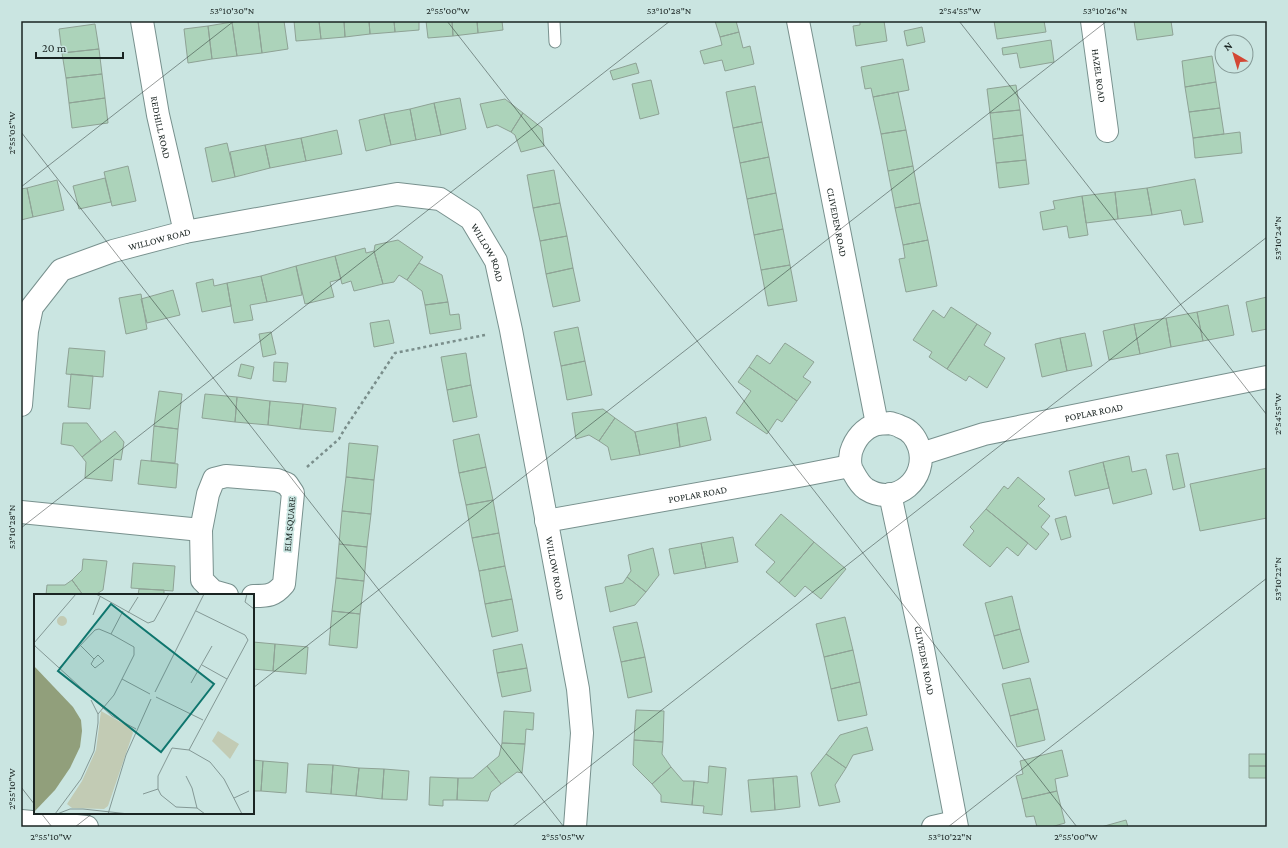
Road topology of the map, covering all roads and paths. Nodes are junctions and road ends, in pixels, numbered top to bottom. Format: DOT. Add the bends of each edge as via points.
graph roads {
  1 [pos="142,21"];
  2 [pos="554,21"];
  3 [pos="798,21"];
  4 [pos="1092,21"];
  5 [pos="555,42"];
  6 [pos="1107,131"];
  7 [pos="185,232"];
  8 [pos="511,330"];
  9 [pos="1267,377"];
  10 [pos="21,405"];
  11 [pos="877,424"];
  12 [pos="922,454"];
  13 [pos="850,466"];
  14 [pos="287,484"];
  15 [pos="890,494"];
  16 [pos="21,512"];
  17 [pos="546,521"];
  18 [pos="201,530"];
  19 [pos="224,594"];
  20 [pos="254,596"];
  21 [pos="21,821"];
  22 [pos="956,824"];
  23 [pos="87,827"];
  24 [pos="575,827"];
  25 [pos="933,827"];
  1 -- 7 [label="street, REDHILL ROAD" via="158,115"];
  2 -- 5 [label="lane"];
  3 -- 11 [label="street, CLIVEDEN ROAD"];
  4 -- 6 [label="street, HAZEL ROAD"];
  7 -- 8 [label="street, WILLOW ROAD" via="397,194 440,199 471,219 496,261"];
  7 -- 10 [label="street, WILLOW ROAD" via="113,251 62,270 32,307 27,331"];
  8 -- 14 [label="path" via="395,353 339,440"];
  8 -- 17 [label="street, WILLOW ROAD"];
  9 -- 12 [label="street, POPLAR ROAD" via="984,434"];
  11 -- 12 [label="street" via="890,423 902,427 918,442"];
  11 -- 13 [label="street" via="861,433 854,443"];
  12 -- 15 [label="street" via="916,478 908,487"];
  13 -- 15 [label="street" via="857,480 866,489 878,494"];
  13 -- 17 [label="street, POPLAR ROAD"];
  14 -- 18 [label="street, ELM SQUARE" via="277,480 226,476 214,479 208,494"];
  14 -- 20 [label="street, ELM SQUARE" via="293,493 284,584 268,596"];
  15 -- 22 [label="street, CLIVEDEN ROAD"];
  16 -- 18 [label="street"];
  17 -- 24 [label="street, WILLOW ROAD" via="578,689 582,733"];
  18 -- 19 [label="street, ELM SQUARE" via="202,580 213,591"];
  21 -- 23 [label="street"];
  22 -- 25 [label="street"];
}
